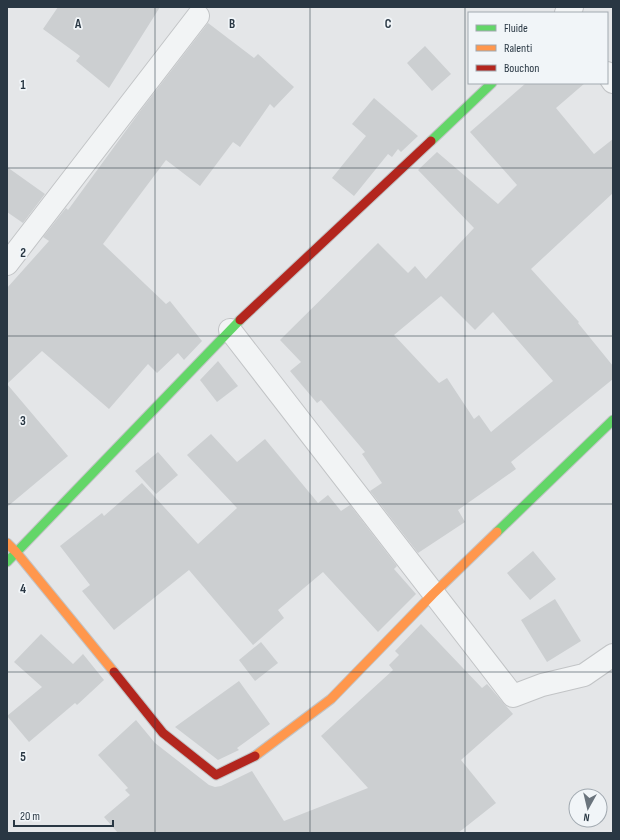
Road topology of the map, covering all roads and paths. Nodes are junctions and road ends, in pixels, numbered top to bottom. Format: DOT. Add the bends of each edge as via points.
graph roads {
  1 [pos="198,16"];
  2 [pos="491,84"];
  3 [pos="7,264"];
  4 [pos="230,330"];
  5 [pos="613,420"];
  6 [pos="7,543"];
  7 [pos="16,552"];
  8 [pos="7,562"];
  9 [pos="434,594"];
  10 [pos="613,655"];
  1 -- 3 [label="street"];
  2 -- 4 [label="street"];
  4 -- 7 [label="street"];
  4 -- 9 [label="street"];
  5 -- 9 [label="street"];
  6 -- 7 [label="street"];
  7 -- 8 [label="street"];
  7 -- 9 [label="street" via="163,733 216,775 257,755 331,698"];
  9 -- 10 [label="street" via="513,696 584,674"];
}
